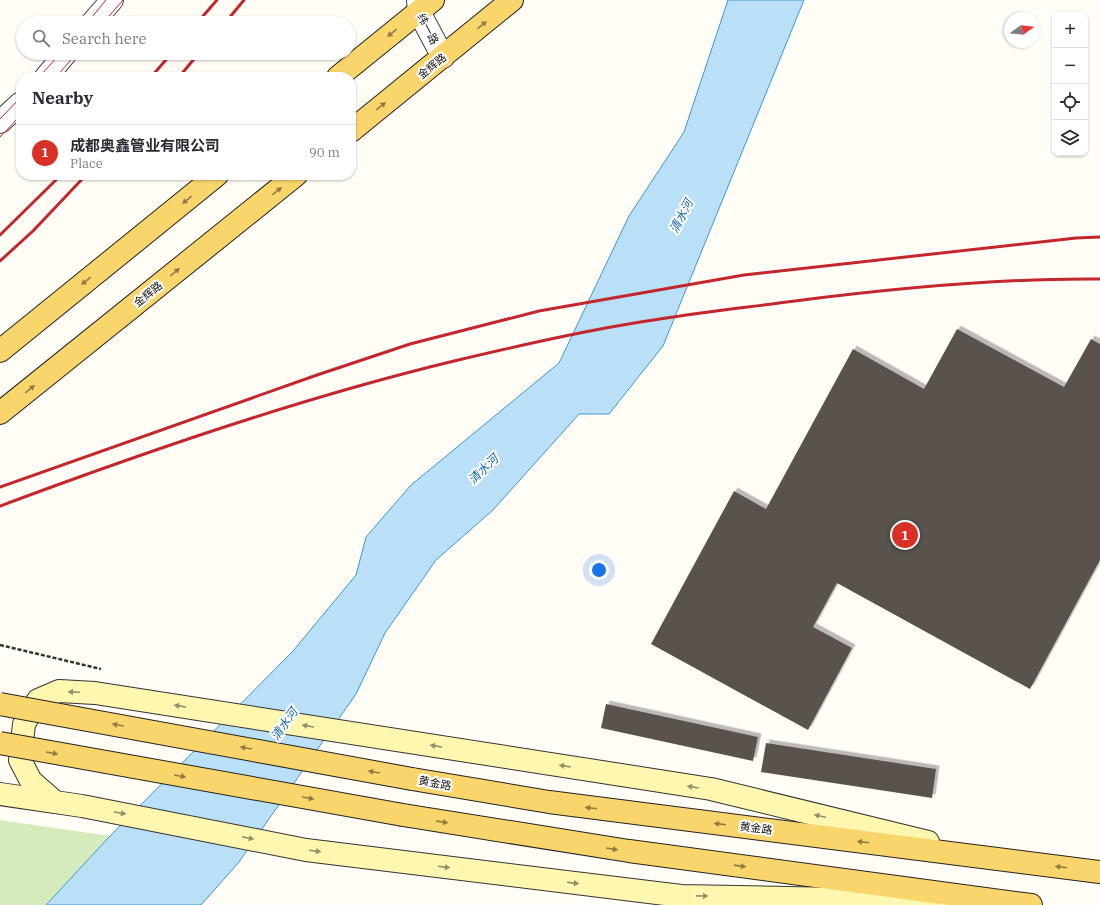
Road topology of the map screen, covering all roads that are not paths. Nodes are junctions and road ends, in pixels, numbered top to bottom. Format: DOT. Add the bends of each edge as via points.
graph roads {
  1 [pos="112,0"];
  2 [pos="512,0"];
  3 [pos="423,4"];
  4 [pos="98,16"];
  5 [pos="442,57"];
  6 [pos="60,60"];
  7 [pos="50,72"];
  8 [pos="344,72"];
  9 [pos="16,108"];
  10 [pos="0,122"];
  11 [pos="356,127"];
  12 [pos="211,180"];
  13 [pos="290,180"];
  14 [pos="0,350"];
  15 [pos="0,413"];
  16 [pos="0,704"];
  17 [pos="0,743"];
  18 [pos="0,794"];
  19 [pos="55,802"];
  20 [pos="994,858"];
  21 [pos="1100,872"];
  22 [pos="757,901"];
  23 [pos="804,902"];
  24 [pos="1008,902"];
  25 [pos="1031,905"];
  1 -- 4 [label="street"];
  5 -- 2 [label="main road, 金辉路, one-way"];
  3 -- 5 [label="street, 纬一路"];
  3 -- 8 [label="main road, one-way"];
  11 -- 5 [label="main road, 金辉路, one-way"];
  6 -- 7 [label="street"];
  9 -- 10 [label="street"];
  12 -- 14 [label="main road, one-way"];
  15 -- 13 [label="main road, 金辉路, one-way"];
  20 -- 16 [label="main road, 黄金路, one-way, bridge" via="549,802"];
  17 -- 24 [label="main road, one-way, bridge" via="403,815 629,851"];
  18 -- 19 [label="main road"];
  20 -- 19 [label="main road, one-way" via="711,789 95,693 58,691 38,700 24,724 20,760 31,781"];
  19 -- 22 [label="main road, one-way" via="306,850 681,896"];
  21 -- 20 [label="main road, 黄金路, one-way"];
  22 -- 23 [label="main road"];
  23 -- 24 [label="main road"];
  24 -- 25 [label="main road"];
}
